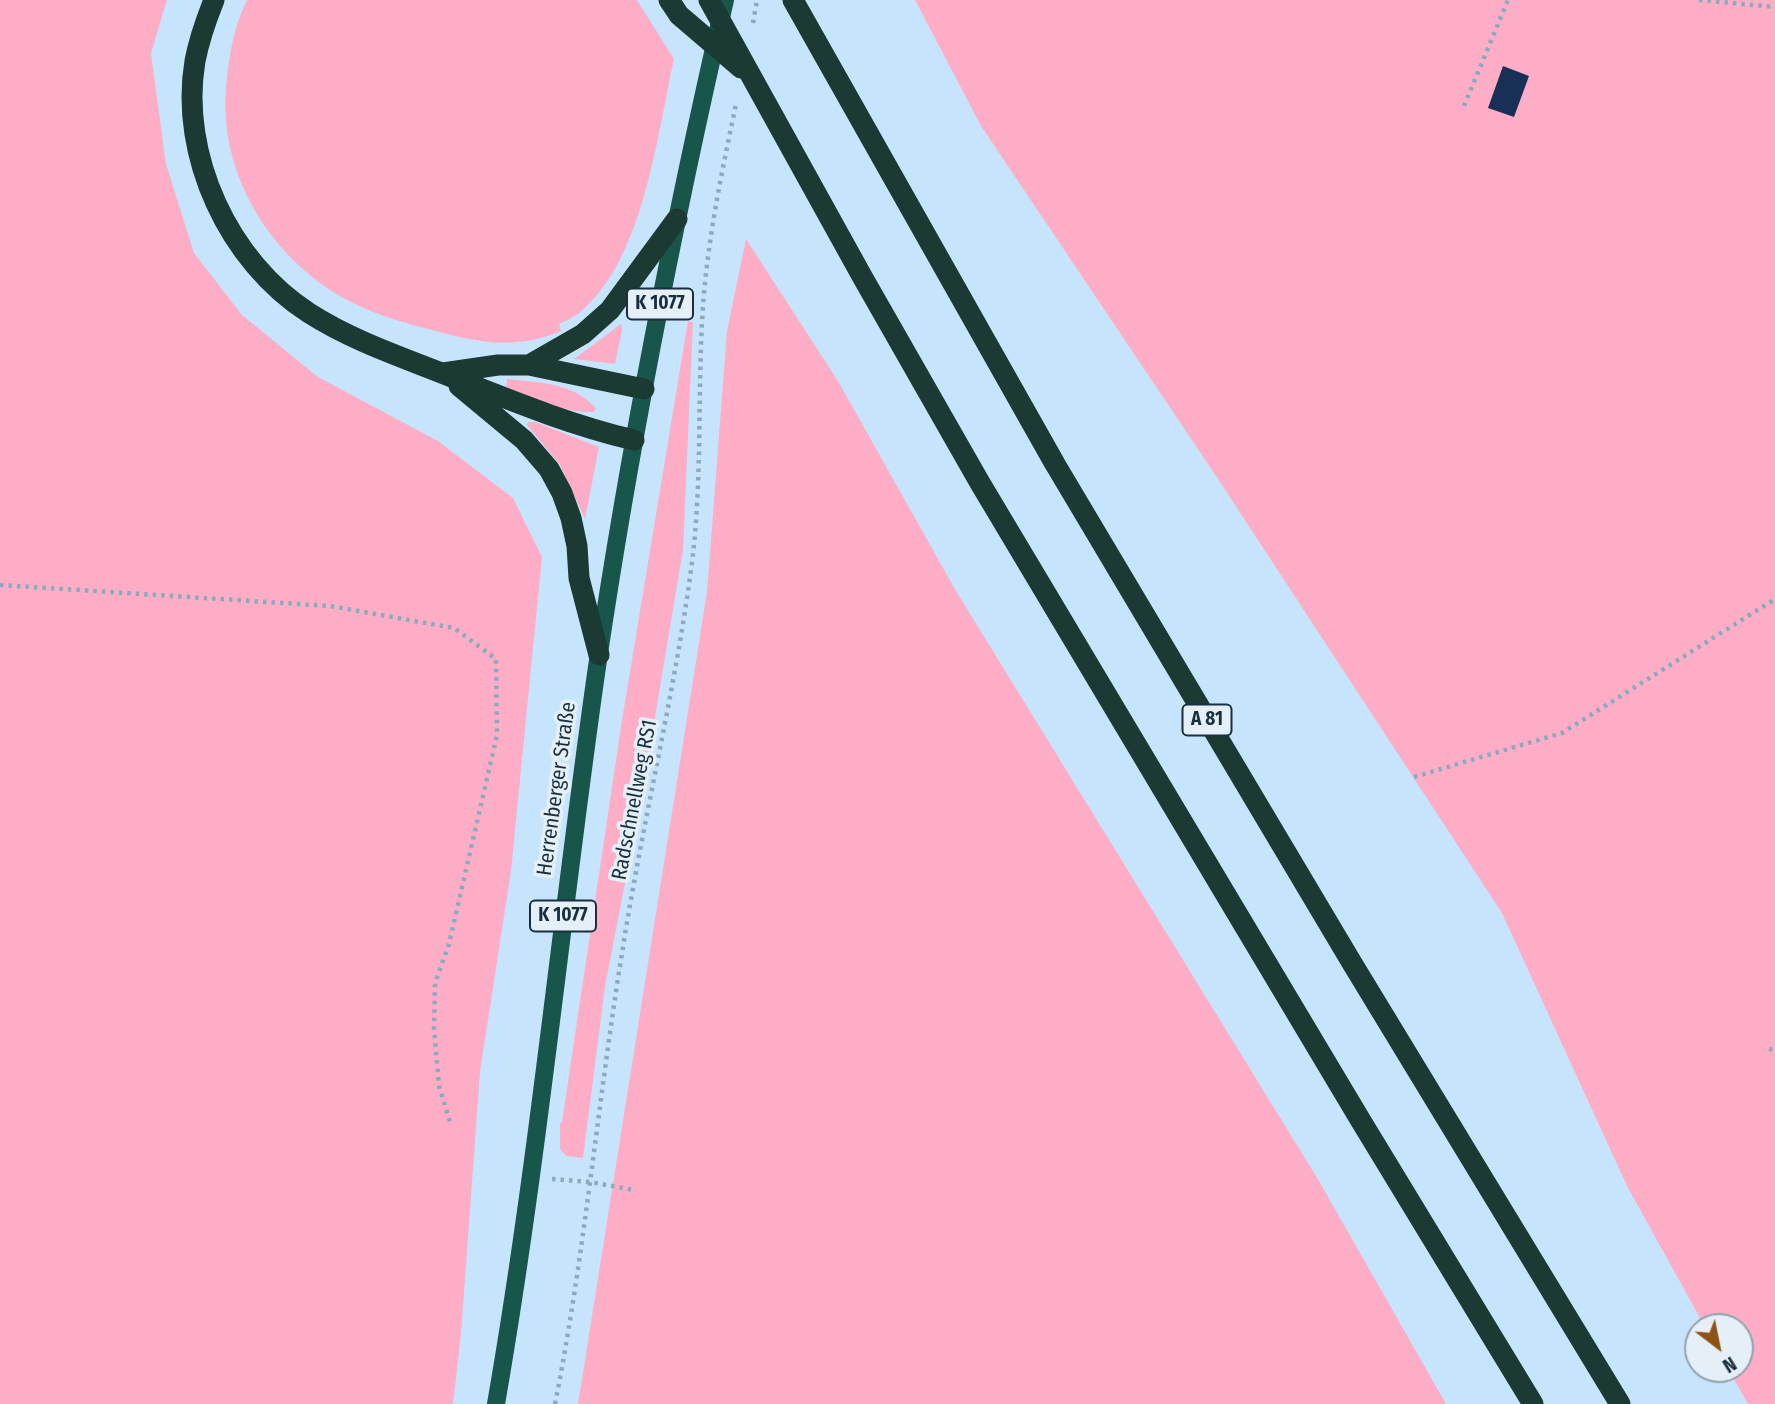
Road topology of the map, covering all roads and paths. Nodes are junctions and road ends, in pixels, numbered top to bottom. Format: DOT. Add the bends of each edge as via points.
graph roads {
  1 [pos="214,0"];
  2 [pos="669,0"];
  3 [pos="709,0"];
  4 [pos="725,0"];
  5 [pos="793,0"];
  6 [pos="1508,0"];
  7 [pos="1699,0"];
  8 [pos="1775,7"];
  9 [pos="752,78"];
  10 [pos="1464,106"];
  11 [pos="717,199"];
  12 [pos="677,219"];
  13 [pos="529,365"];
  14 [pos="443,373"];
  15 [pos="644,389"];
  16 [pos="634,440"];
  17 [pos="0,585"];
  18 [pos="1775,599"];
  19 [pos="599,656"];
  20 [pos="1414,777"];
  21 [pos="450,1122"];
  22 [pos="530,1178"];
  23 [pos="590,1182"];
  24 [pos="634,1190"];
  25 [pos="496,1404"];
  26 [pos="555,1404"];
  27 [pos="1533,1404"];
  28 [pos="1620,1404"];
  1 -- 14 [label="highway" via="195,62 192,106 204,172 242,248 307,312 364,343"];
  2 -- 9 [label="highway" via="679,15"];
  3 -- 9 [label="highway"];
  4 -- 12 [label="main road, K 1077"];
  5 -- 28 [label="highway, A 81" via="1055,464"];
  6 -- 10 [label="path"];
  7 -- 8 [label="path"];
  9 -- 27 [label="highway" via="980,483"];
  11 -- 23 [label="path, Radschnellweg RS1" via="703,311 701,436 691,569 624,941"];
  12 -- 13 [label="highway" via="610,310 583,334"];
  12 -- 15 [label="main road, K 1077"];
  13 -- 14 [label="highway"];
  13 -- 15 [label="highway"];
  14 -- 16 [label="highway" via="577,425"];
  14 -- 19 [label="highway" via="524,440 549,469 572,518 579,578"];
  15 -- 16 [label="main road, Herrenberger Straße / K 1077"];
  16 -- 19 [label="main road, Herrenberger Straße / K 1077"];
  17 -- 21 [label="path" via="330,606 454,628 496,659 497,735 449,944 435,983 439,1086"];
  18 -- 20 [label="path" via="1562,733"];
  19 -- 22 [label="main road, Herrenberger Straße / K 1077"];
  22 -- 23 [label="path"];
  22 -- 25 [label="main road, Herrenberger Straße / K 1077"];
  23 -- 24 [label="path"];
  23 -- 26 [label="path, Radschnellweg RS1"];
}
